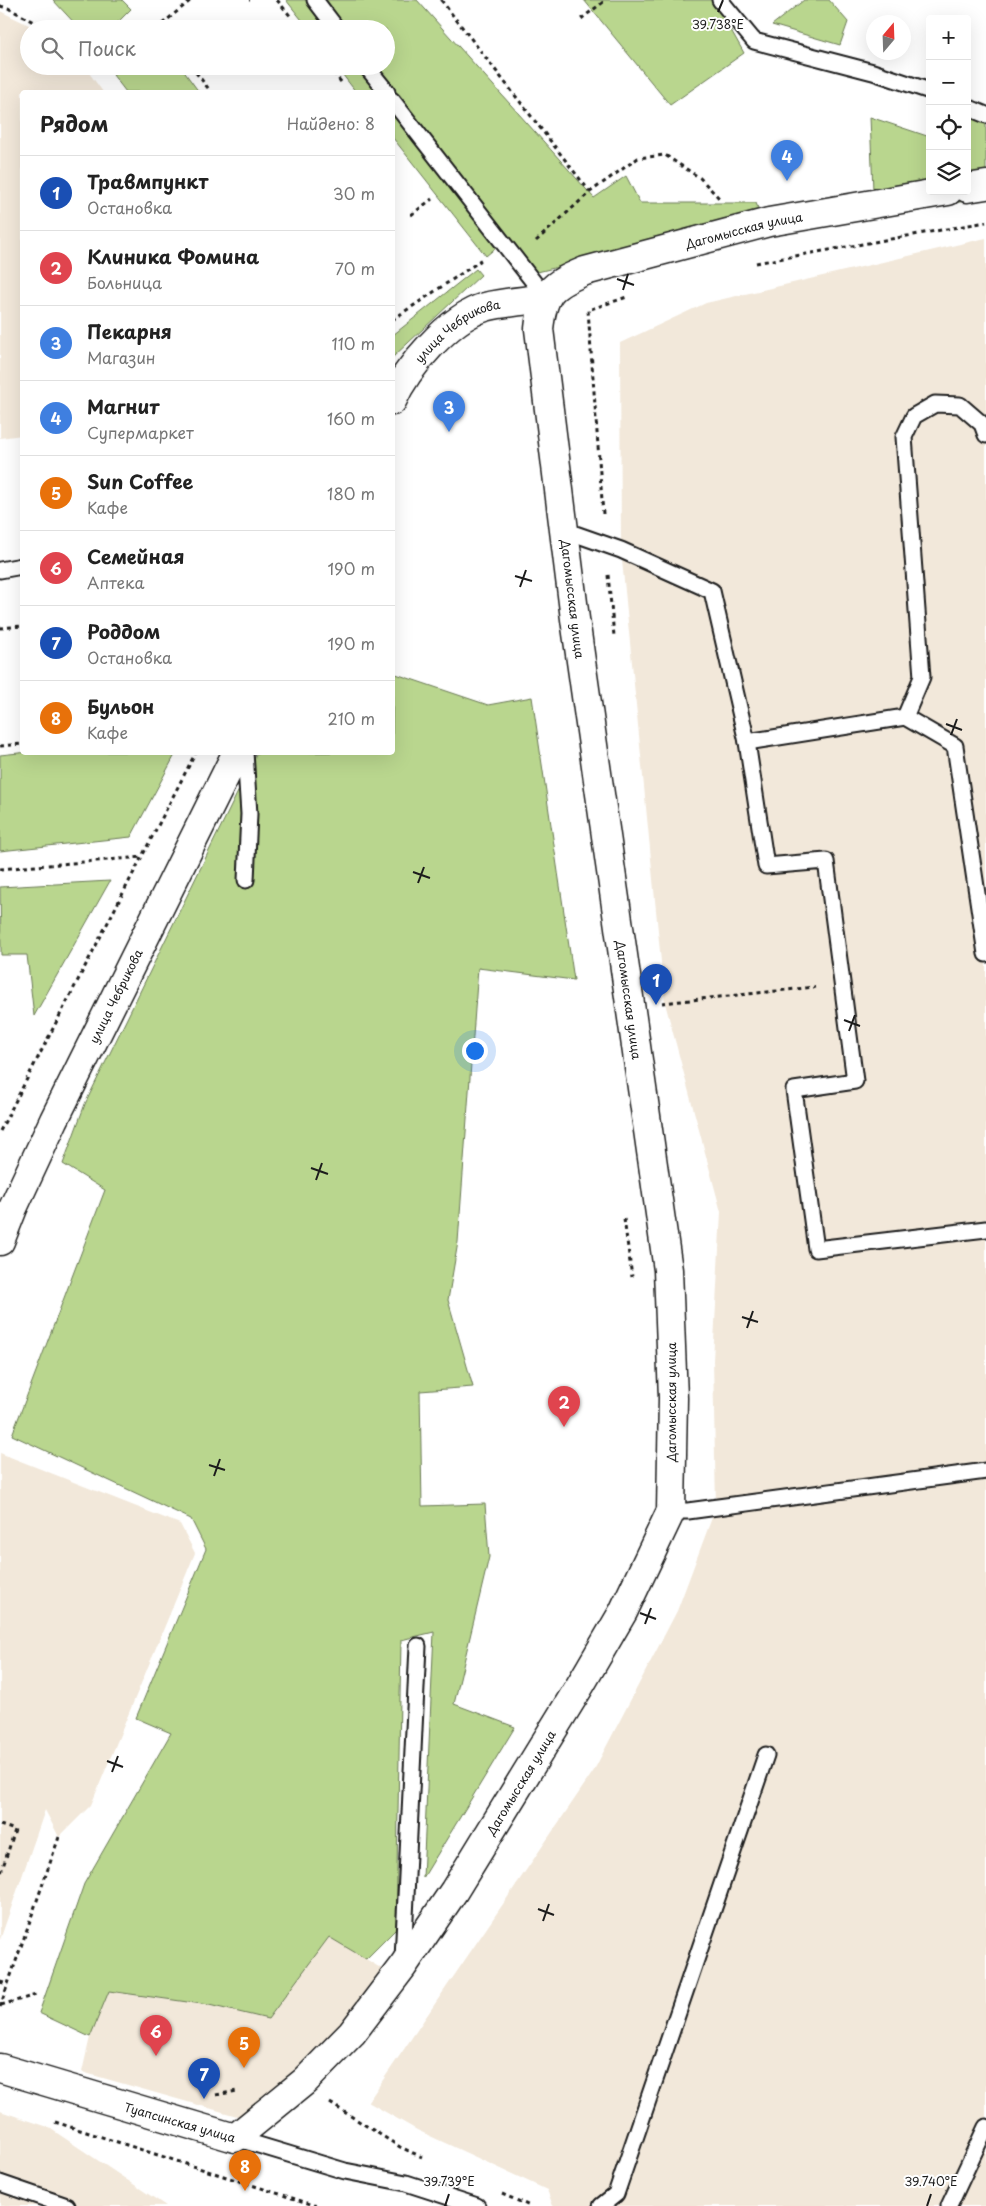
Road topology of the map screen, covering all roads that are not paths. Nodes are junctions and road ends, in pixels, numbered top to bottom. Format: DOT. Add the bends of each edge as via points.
graph roads {
  1 [pos="314,0"];
  2 [pos="720,0"];
  3 [pos="330,20"];
  4 [pos="373,75"];
  5 [pos="384,90"];
  6 [pos="926,90"];
  7 [pos="395,104"];
  8 [pos="971,109"];
  9 [pos="986,115"];
  10 [pos="986,185"];
  11 [pos="971,187"];
  12 [pos="926,195"];
  13 [pos="546,298"];
  14 [pos="395,396"];
  15 [pos="986,435"];
  16 [pos="564,530"];
  17 [pos="20,566"];
  18 [pos="0,570"];
  19 [pos="905,717"];
  20 [pos="747,742"];
  21 [pos="236,755"];
  22 [pos="246,755"];
  23 [pos="246,880"];
  24 [pos="986,954"];
  25 [pos="986,1229"];
  26 [pos="0,1240"];
  27 [pos="986,1471"];
  28 [pos="672,1511"];
  29 [pos="418,1646"];
  30 [pos="766,1755"];
  31 [pos="403,1966"];
  32 [pos="0,2068"];
  33 [pos="986,2127"];
  34 [pos="234,2138"];
  35 [pos="0,2183"];
  36 [pos="618,2200"];
  37 [pos="67,2206"];
  38 [pos="476,2206"];
  39 [pos="601,2206"];
  40 [pos="949,2206"];
  1 -- 3 [label="lane"];
  2 -- 6 [label="lane" via="754,42 873,72"];
  4 -- 5 [label="lane"];
  7 -- 13 [label="lane"];
  8 -- 9 [label="lane"];
  10 -- 11 [label="street"];
  12 -- 13 [label="street, Дагомысская улица" via="769,222 594,268 562,280"];
  13 -- 14 [label="street, улица Чебрикова" via="485,307 456,321 421,356"];
  13 -- 16 [label="street, Дагомысская улица" via="539,330"];
  15 -- 19 [label="lane" via="982,424 960,406 935,404 914,416 904,437 922,677"];
  16 -- 20 [label="lane, Дагомысская улица" via="621,550 712,591"];
  16 -- 28 [label="street, Дагомысская улица" via="668,1270 673,1398"];
  17 -- 18 [label="lane"];
  19 -- 20 [label="lane"];
  19 -- 24 [label="lane" via="955,746"];
  20 -- 25 [label="lane, Дагомысская улица" via="766,866 826,860 844,984 855,1081 794,1090 816,1249"];
  21 -- 26 [label="street, улица Чебрикова" via="54,1120"];
  22 -- 23 [label="lane"];
  27 -- 28 [label="lane"];
  28 -- 31 [label="street, Дагомысская улица" via="623,1612 583,1681 454,1891"];
  29 -- 31 [label="lane"];
  30 -- 36 [label="lane"];
  31 -- 34 [label="street, Дагомысская улица" via="352,2033 305,2081"];
  32 -- 34 [label="street, Туапсинская улица"];
  33 -- 40 [label="lane"];
  34 -- 38 [label="lane, Туапсинская улица" via="345,2171 406,2183"];
  35 -- 37 [label="lane"];
  36 -- 39 [label="lane"];
}
